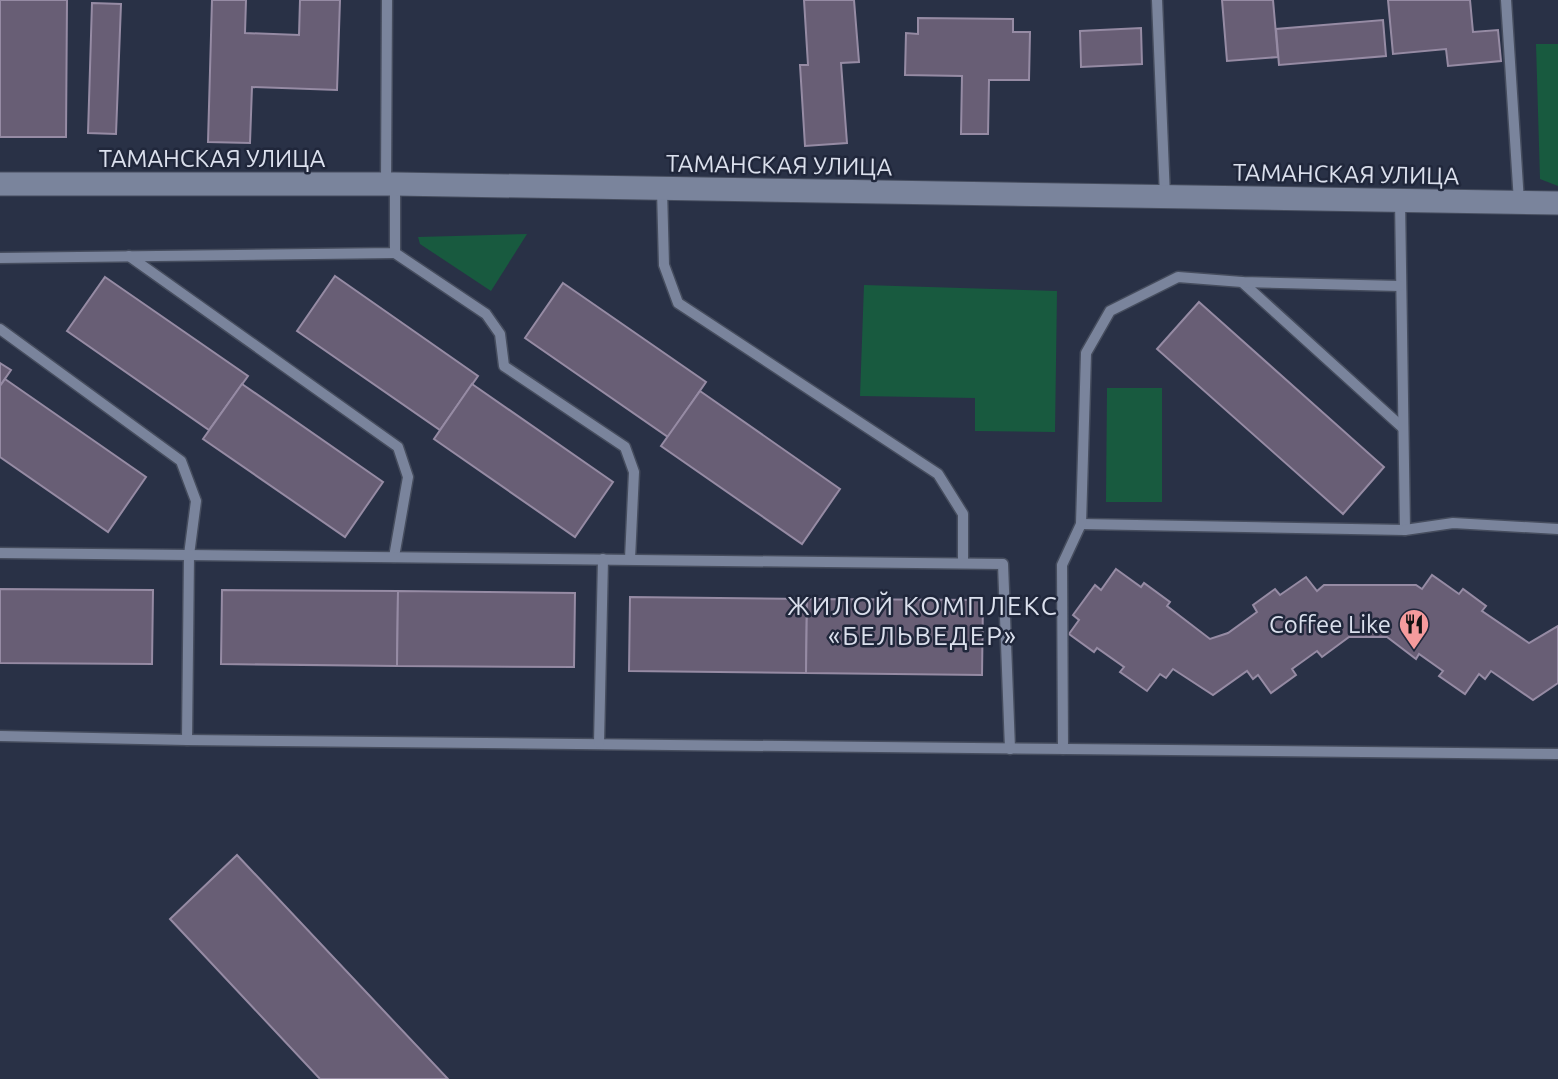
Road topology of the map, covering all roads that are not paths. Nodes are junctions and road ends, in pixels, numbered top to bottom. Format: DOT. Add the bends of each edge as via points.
graph roads {
  1 [pos="387,0"];
  2 [pos="1157,0"];
  3 [pos="1506,0"];
  4 [pos="0,184"];
  5 [pos="391,184"];
  6 [pos="662,190"];
  7 [pos="1165,197"];
  8 [pos="1400,200"];
  9 [pos="1519,202"];
  10 [pos="1558,203"];
  11 [pos="395,253"];
  12 [pos="129,256"];
  13 [pos="0,258"];
  14 [pos="1241,282"];
  15 [pos="1400,286"];
  16 [pos="0,329"];
  17 [pos="1403,428"];
  18 [pos="1081,524"];
  19 [pos="1558,528"];
  20 [pos="1405,530"];
  21 [pos="0,552"];
  22 [pos="189,555"];
  23 [pos="394,558"];
  24 [pos="603,559"];
  25 [pos="630,559"];
  26 [pos="963,563"];
  27 [pos="0,736"];
  28 [pos="187,740"];
  29 [pos="599,743"];
  30 [pos="1010,749"];
  31 [pos="1063,750"];
  32 [pos="1558,754"];
  1 -- 5 [label="lane"];
  2 -- 7 [label="lane"];
  3 -- 9 [label="lane"];
  4 -- 5 [label="street, ТАМАНСКАЯ УЛИЦА"];
  5 -- 6 [label="street, ТАМАНСКАЯ УЛИЦА"];
  5 -- 11 [label="lane"];
  6 -- 7 [label="street, ТАМАНСКАЯ УЛИЦА"];
  6 -- 26 [label="lane" via="664,265 678,303 937,474 963,513"];
  7 -- 8 [label="street, ТАМАНСКАЯ УЛИЦА"];
  8 -- 9 [label="street, ТАМАНСКАЯ УЛИЦА"];
  8 -- 15 [label="lane"];
  9 -- 10 [label="street, ТАМАНСКАЯ УЛИЦА"];
  11 -- 12 [label="lane"];
  11 -- 25 [label="lane" via="486,314 500,334 504,366 625,447 634,472"];
  12 -- 13 [label="lane"];
  12 -- 23 [label="lane" via="398,447 408,477"];
  14 -- 15 [label="lane"];
  14 -- 17 [label="lane"];
  14 -- 18 [label="lane" via="1178,277 1110,311 1086,353"];
  15 -- 17 [label="lane"];
  16 -- 22 [label="lane" via="181,461 196,501"];
  17 -- 20 [label="lane"];
  18 -- 20 [label="lane"];
  18 -- 31 [label="lane" via="1062,565"];
  19 -- 20 [label="lane" via="1453,523"];
  21 -- 22 [label="lane"];
  22 -- 23 [label="lane"];
  22 -- 28 [label="lane"];
  23 -- 24 [label="lane"];
  24 -- 25 [label="lane"];
  24 -- 29 [label="lane"];
  25 -- 26 [label="lane"];
  26 -- 30 [label="lane" via="1003,564"];
  27 -- 28 [label="lane"];
  28 -- 29 [label="lane"];
  29 -- 30 [label="lane"];
  30 -- 31 [label="lane"];
  31 -- 32 [label="lane"];
}
